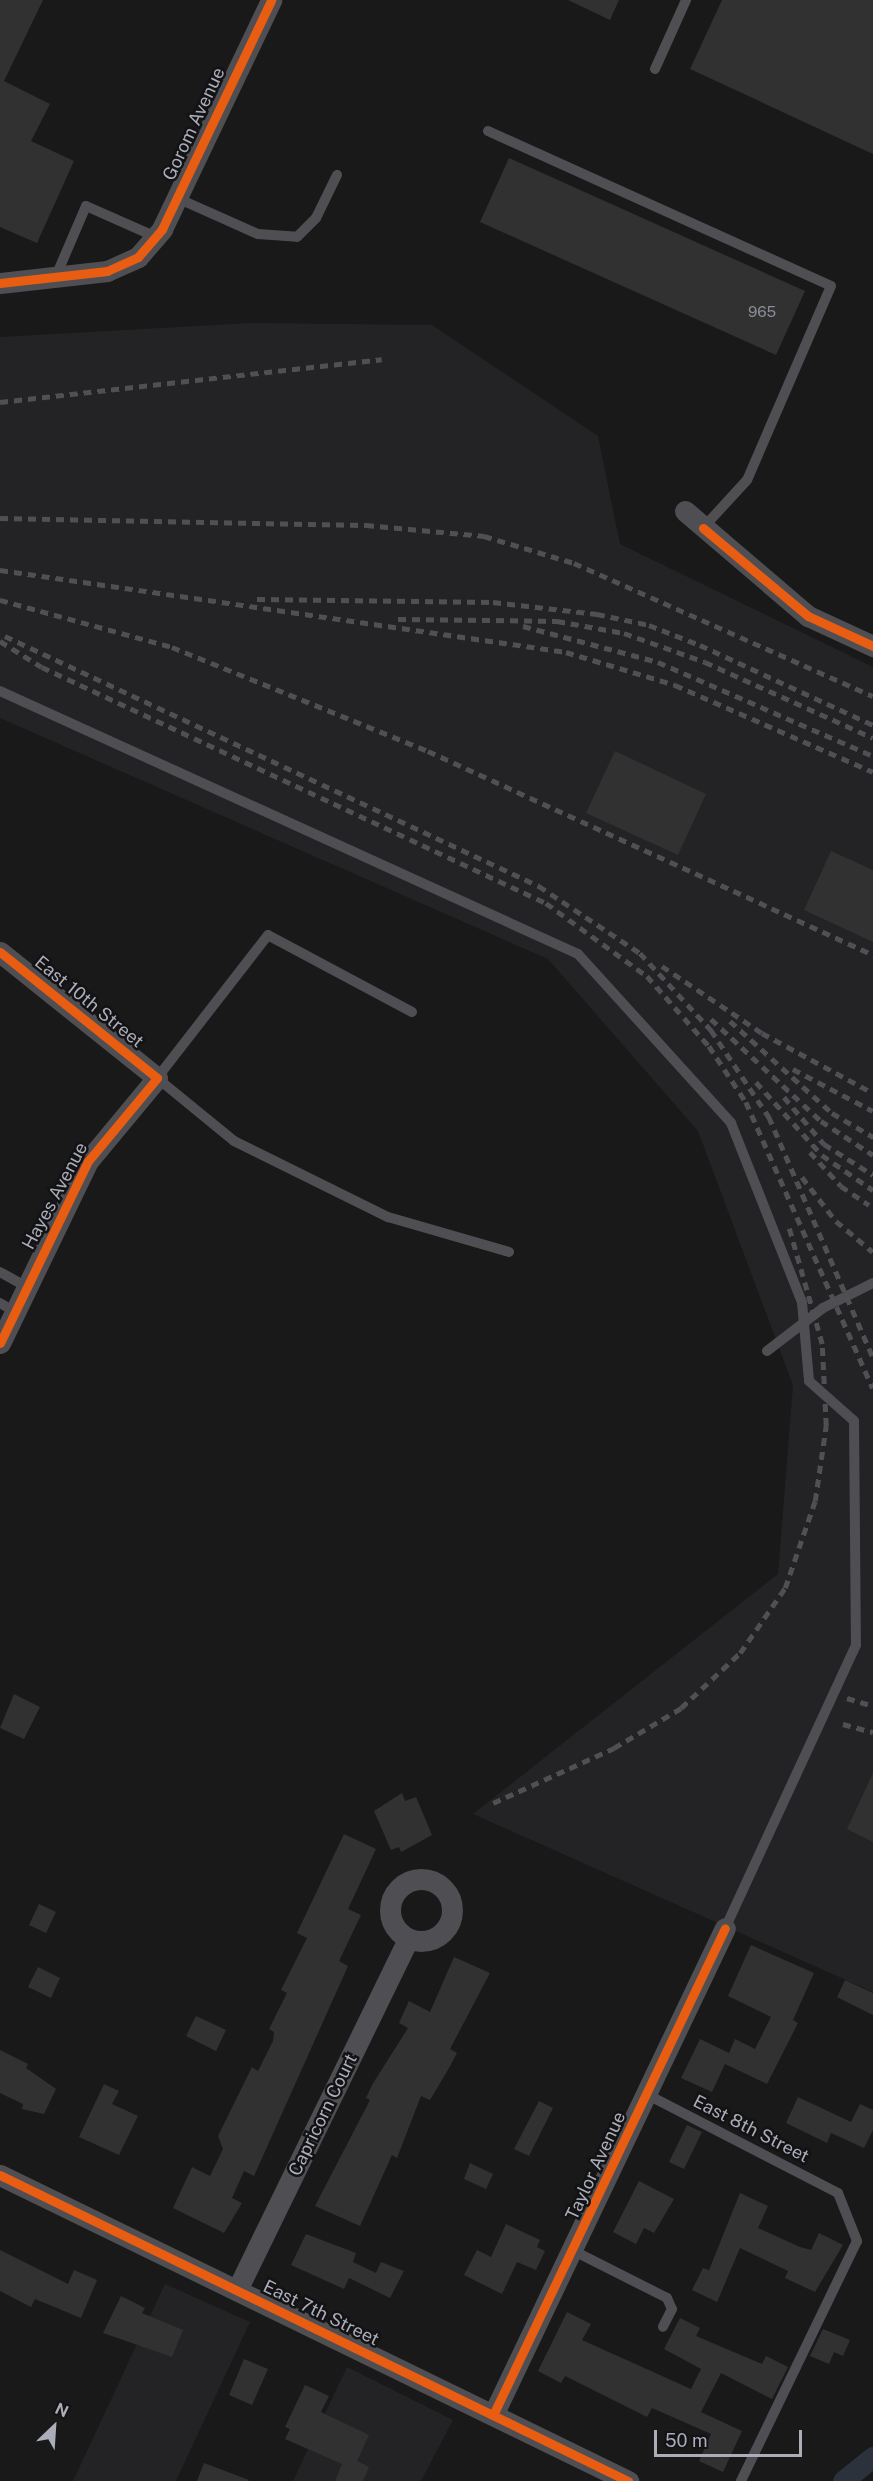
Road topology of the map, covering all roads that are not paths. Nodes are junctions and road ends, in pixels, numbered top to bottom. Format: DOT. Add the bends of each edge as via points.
graph roads {
  1 [pos="271,0"];
  2 [pos="686,0"];
  3 [pos="655,69"];
  4 [pos="488,131"];
  5 [pos="337,175"];
  6 [pos="177,198"];
  7 [pos="156,237"];
  8 [pos="56,276"];
  9 [pos="0,283"];
  10 [pos="685,511"];
  11 [pos="703,528"];
  12 [pos="873,646"];
  13 [pos="0,691"];
  14 [pos="0,952"];
  15 [pos="412,1012"];
  16 [pos="157,1078"];
  17 [pos="509,1251"];
  18 [pos="0,1272"];
  19 [pos="873,1284"];
  20 [pos="27,1287"];
  21 [pos="8,1308"];
  22 [pos="804,1320"];
  23 [pos="0,1343"];
  24 [pos="767,1351"];
  25 [pos="725,1928"];
  26 [pos="408,1939"];
  27 [pos="648,2095"];
  28 [pos="0,2175"];
  29 [pos="574,2251"];
  30 [pos="237,2290"];
  31 [pos="663,2327"];
  32 [pos="493,2415"];
  33 [pos="628,2481"];
  34 [pos="741,2481"];
  1 -- 6 [label="street, Gorom Avenue"];
  2 -- 3 [label="lane"];
  4 -- 11 [label="lane" via="831,286 747,480"];
  5 -- 6 [label="lane" via="316,218 297,237 258,234"];
  6 -- 7 [label="street, Gorom Avenue"];
  7 -- 8 [label="street, Gorom Avenue" via="138,257 107,271"];
  7 -- 8 [label="lane" via="86,206"];
  8 -- 9 [label="street"];
  10 -- 11 [label="street"];
  11 -- 12 [label="street" via="808,616"];
  13 -- 22 [label="lane" via="578,954 731,1123 802,1302"];
  14 -- 16 [label="street, East 10th Street"];
  15 -- 16 [label="lane" via="267,935"];
  16 -- 17 [label="lane" via="234,1141 347,1197 388,1217"];
  16 -- 20 [label="street, Hayes Avenue" via="88,1161"];
  18 -- 20 [label="lane"];
  19 -- 22 [label="lane"];
  20 -- 21 [label="street, Hayes Avenue"];
  21 -- 23 [label="street, Hayes Avenue"];
  22 -- 24 [label="lane"];
  22 -- 25 [label="lane" via="809,1381 854,1421 856,1645"];
  25 -- 27 [label="street, Taylor Avenue"];
  26 -- 30 [label="street, Capricorn Court"];
  27 -- 29 [label="street, Taylor Avenue"];
  27 -- 34 [label="lane, East 8th Street" via="838,2193 857,2241"];
  28 -- 30 [label="street, East 7th Street"];
  29 -- 31 [label="lane" via="671,2302"];
  29 -- 32 [label="street, Taylor Avenue"];
  30 -- 32 [label="street, East 7th Street"];
  32 -- 33 [label="street, East 7th Street"];
}
